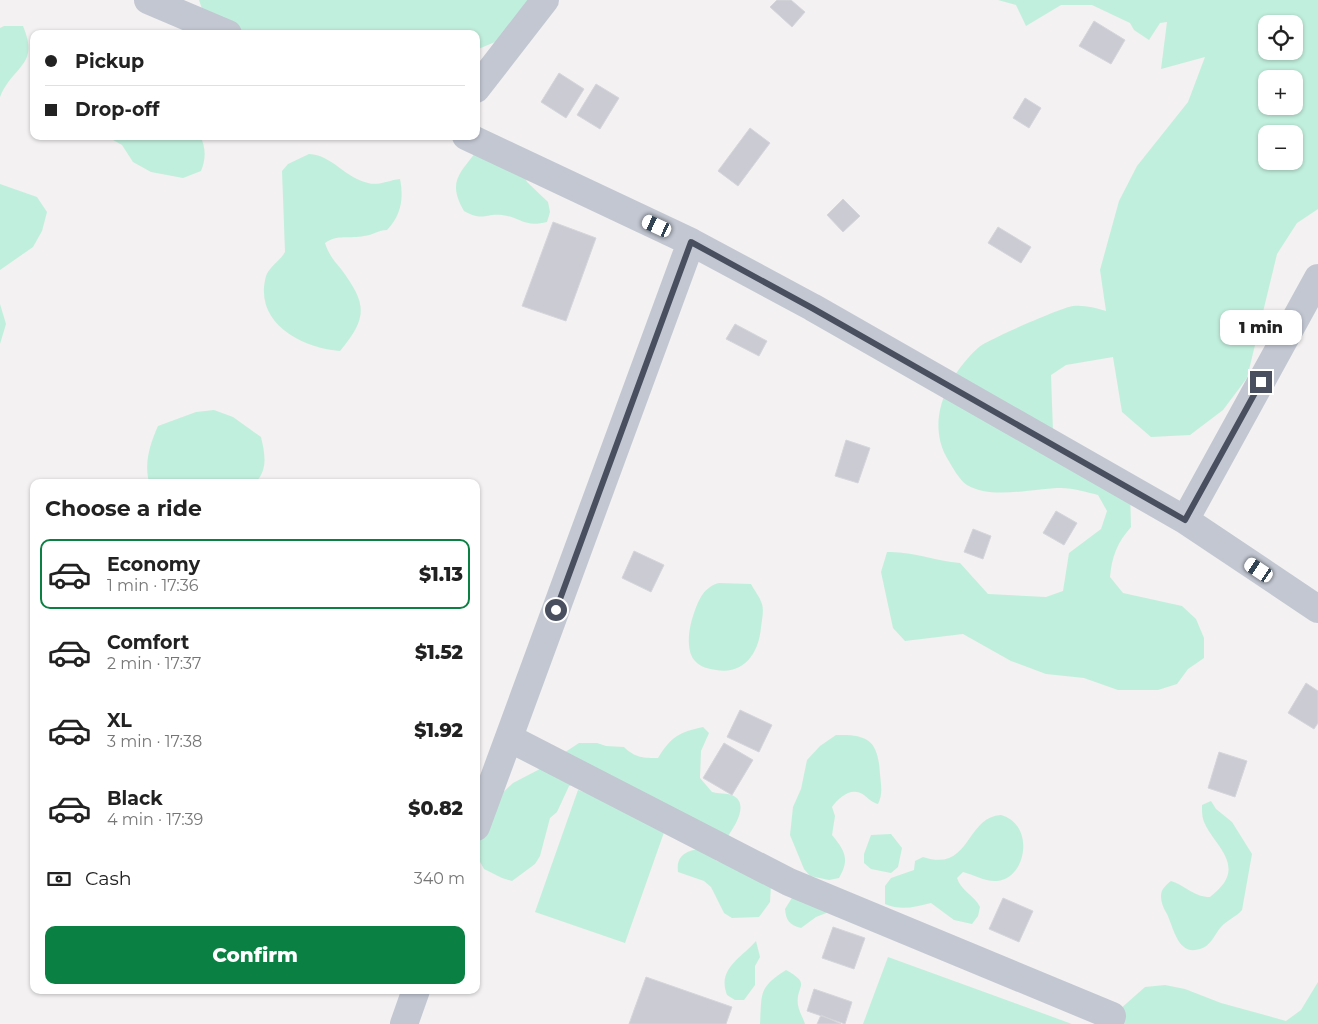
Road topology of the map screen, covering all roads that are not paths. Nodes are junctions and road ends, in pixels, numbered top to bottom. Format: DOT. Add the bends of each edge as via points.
graph roads {
  1 [pos="148,0"];
  2 [pos="545,0"];
  3 [pos="219,30"];
  4 [pos="480,84"];
  5 [pos="474,140"];
  6 [pos="691,242"];
  7 [pos="1318,278"];
  8 [pos="1185,520"];
  9 [pos="1318,609"];
  10 [pos="509,738"];
  11 [pos="480,816"];
  12 [pos="415,994"];
  13 [pos="404,1024"];
  14 [pos="1109,1024"];
  1 -- 3 [label="street"];
  2 -- 4 [label="street"];
  5 -- 6 [label="street"];
  6 -- 8 [label="street"];
  6 -- 10 [label="street"];
  7 -- 8 [label="street"];
  8 -- 9 [label="street"];
  10 -- 11 [label="street"];
  10 -- 14 [label="street" via="789,882 1112,1016"];
  12 -- 13 [label="street"];
}
